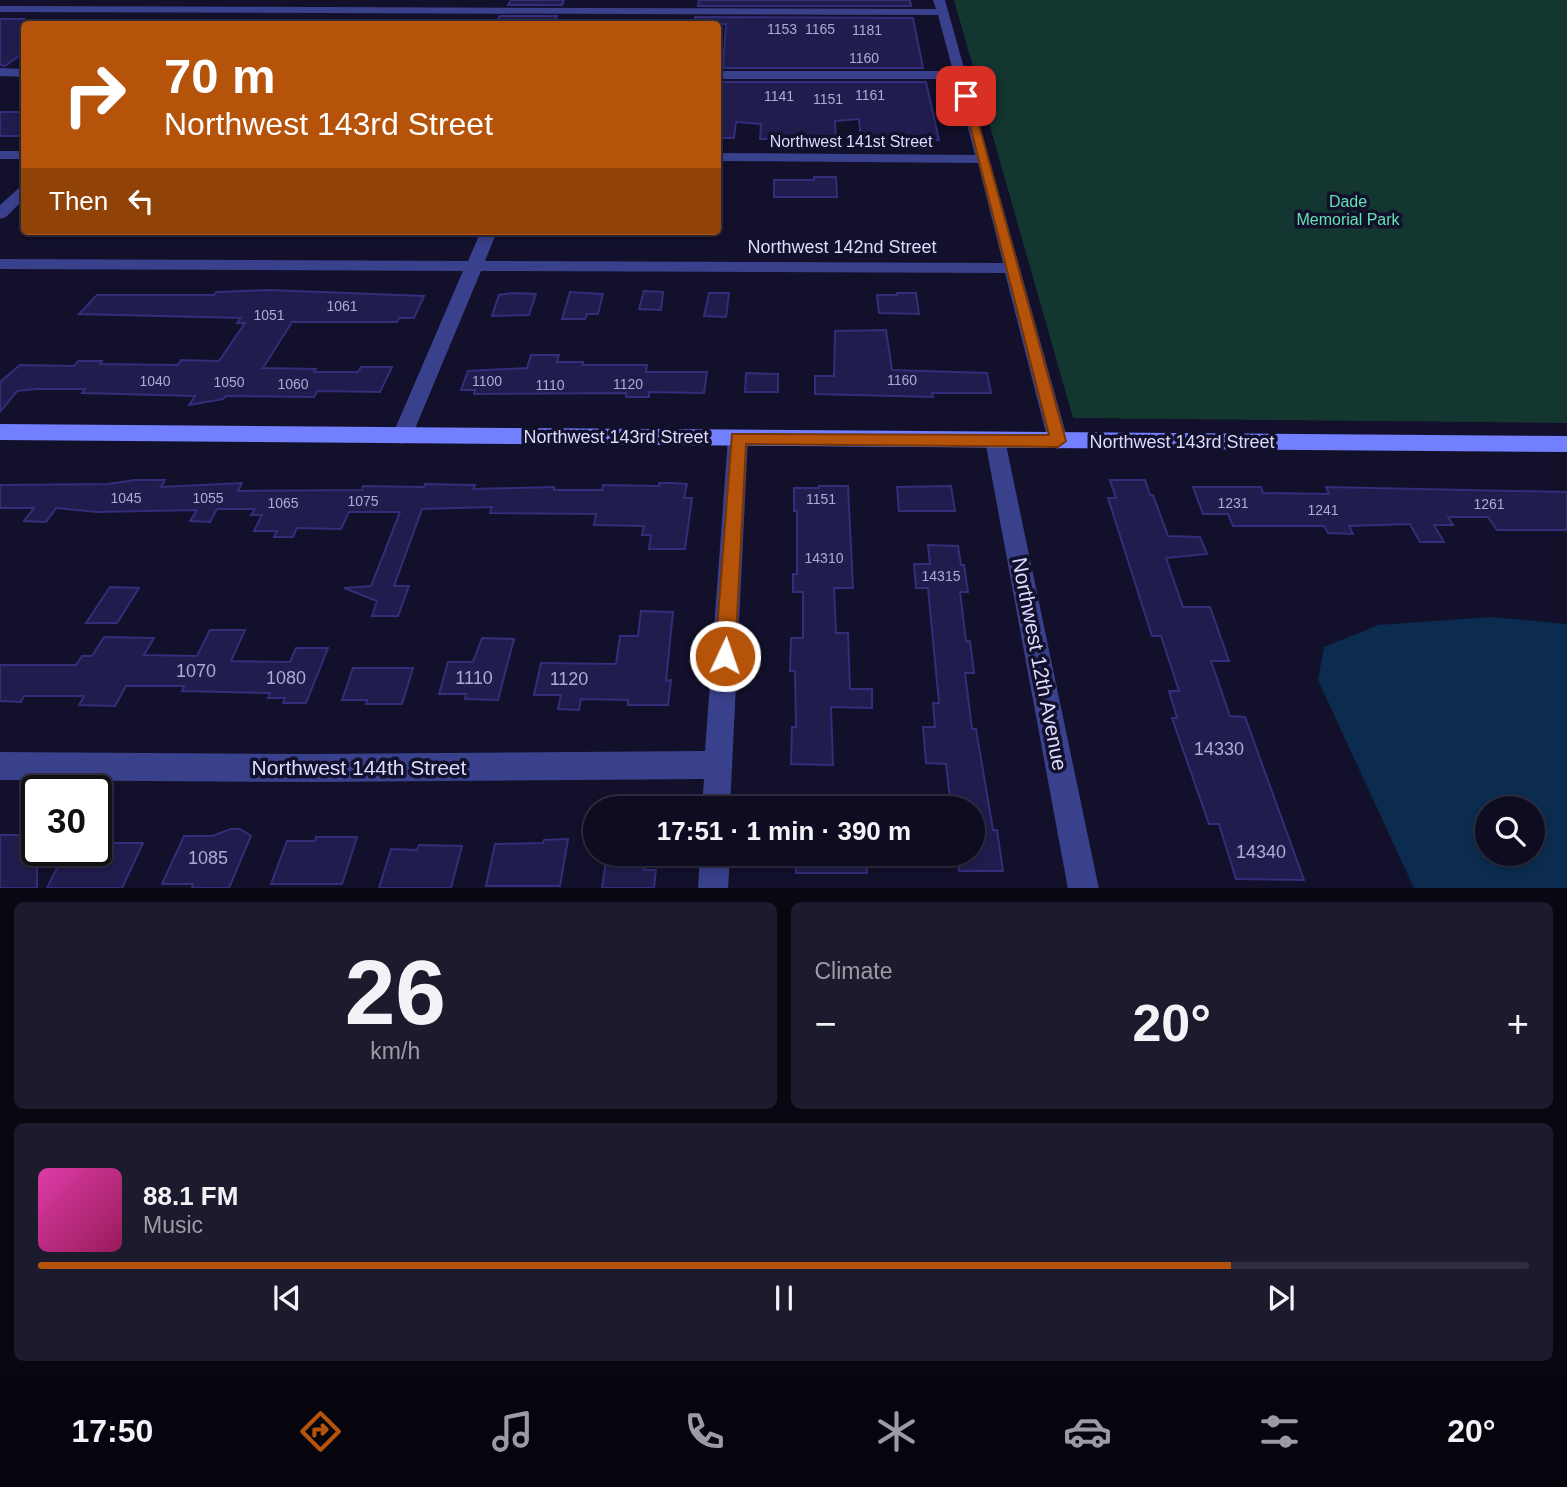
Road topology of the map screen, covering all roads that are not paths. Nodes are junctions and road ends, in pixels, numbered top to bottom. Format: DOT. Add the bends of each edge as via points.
graph roads {
  1 [pos="237,0"];
  2 [pos="586,6"];
  3 [pos="940,6"];
  4 [pos="0,9"];
  5 [pos="227,9"];
  6 [pos="213,21"];
  7 [pos="0,72"];
  8 [pos="21,73"];
  9 [pos="721,75"];
  10 [pos="960,75"];
  11 [pos="0,155"];
  12 [pos="21,155"];
  13 [pos="721,157"];
  14 [pos="984,159"];
  15 [pos="21,194"];
  16 [pos="0,214"];
  17 [pos="487,235"];
  18 [pos="0,264"];
  19 [pos="474,266"];
  20 [pos="1013,268"];
  21 [pos="0,432"];
  22 [pos="402,436"];
  23 [pos="738,438"];
  24 [pos="995,440"];
  25 [pos="1058,441"];
  26 [pos="1567,444"];
  27 [pos="718,765"];
  28 [pos="0,766"];
  29 [pos="717,796"];
  30 [pos="714,866"];
  31 [pos="713,888"];
  32 [pos="1084,888"];
  1 -- 5 [label="street"];
  2 -- 3 [label="street"];
  2 -- 5 [label="street"];
  3 -- 10 [label="street"];
  4 -- 5 [label="street"];
  5 -- 6 [label="street"];
  7 -- 8 [label="street"];
  9 -- 10 [label="street"];
  10 -- 14 [label="street"];
  11 -- 12 [label="street"];
  13 -- 14 [label="street, Northwest 141st Street"];
  14 -- 20 [label="street"];
  15 -- 16 [label="street"];
  17 -- 19 [label="street"];
  18 -- 19 [label="street, Northwest 142nd Street"];
  19 -- 20 [label="street, Northwest 142nd Street"];
  19 -- 22 [label="street"];
  20 -- 25 [label="street"];
  21 -- 22 [label="street, Northwest 143rd Street"];
  22 -- 23 [label="street, Northwest 143rd Street"];
  23 -- 24 [label="street, Northwest 143rd Street"];
  23 -- 27 [label="street"];
  24 -- 25 [label="street, Northwest 143rd Street"];
  24 -- 32 [label="street, Northwest 12th Avenue"];
  25 -- 26 [label="street, Northwest 143rd Street"];
  27 -- 28 [label="street, Northwest 144th Street"];
  27 -- 29 [label="street"];
  30 -- 31 [label="street"];
}
